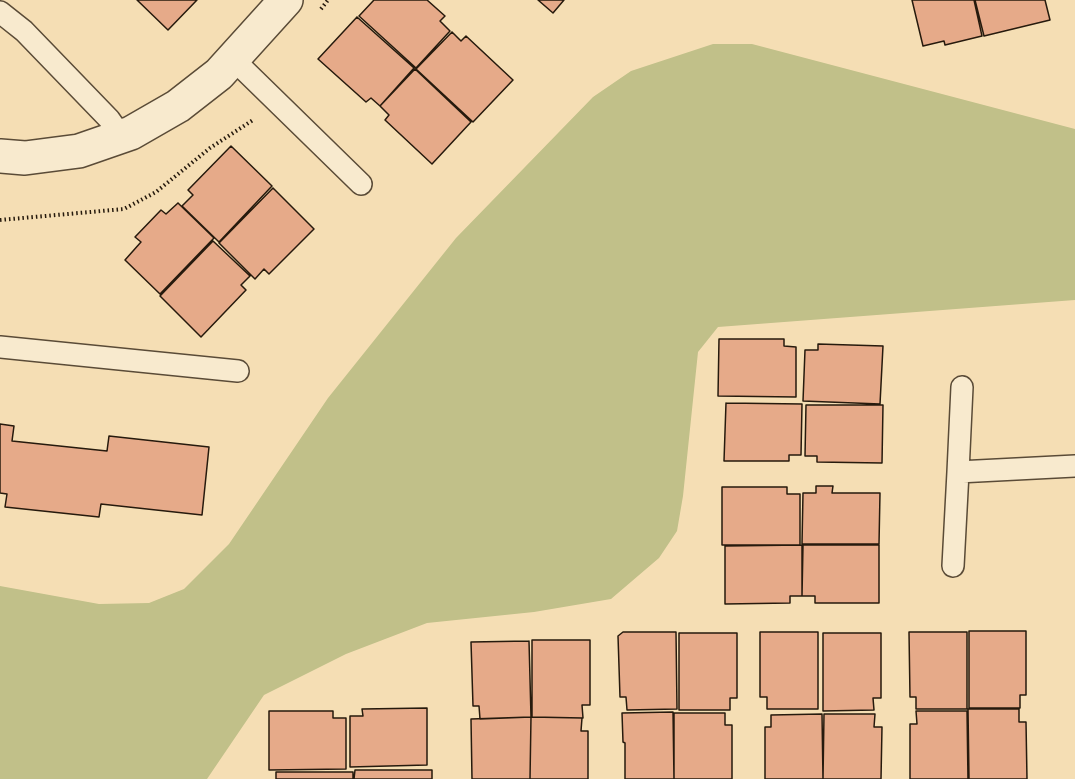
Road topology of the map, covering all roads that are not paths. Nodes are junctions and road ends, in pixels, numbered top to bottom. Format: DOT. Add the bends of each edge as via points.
graph roads {
  1 [pos="286,0"];
  2 [pos="0,12"];
  3 [pos="233,59"];
  4 [pos="121,136"];
  5 [pos="0,156"];
  6 [pos="361,184"];
  7 [pos="0,347"];
  8 [pos="238,371"];
  9 [pos="962,387"];
  10 [pos="1075,466"];
  11 [pos="958,472"];
  12 [pos="953,566"];
  1 -- 3 [label="street"];
  2 -- 4 [label="lane" via="24,31 109,118"];
  3 -- 4 [label="street" via="178,106"];
  3 -- 6 [label="lane"];
  4 -- 5 [label="street" via="79,151 25,158"];
  7 -- 8 [label="lane"];
  9 -- 11 [label="lane"];
  10 -- 11 [label="lane"];
  11 -- 12 [label="lane"];
}
